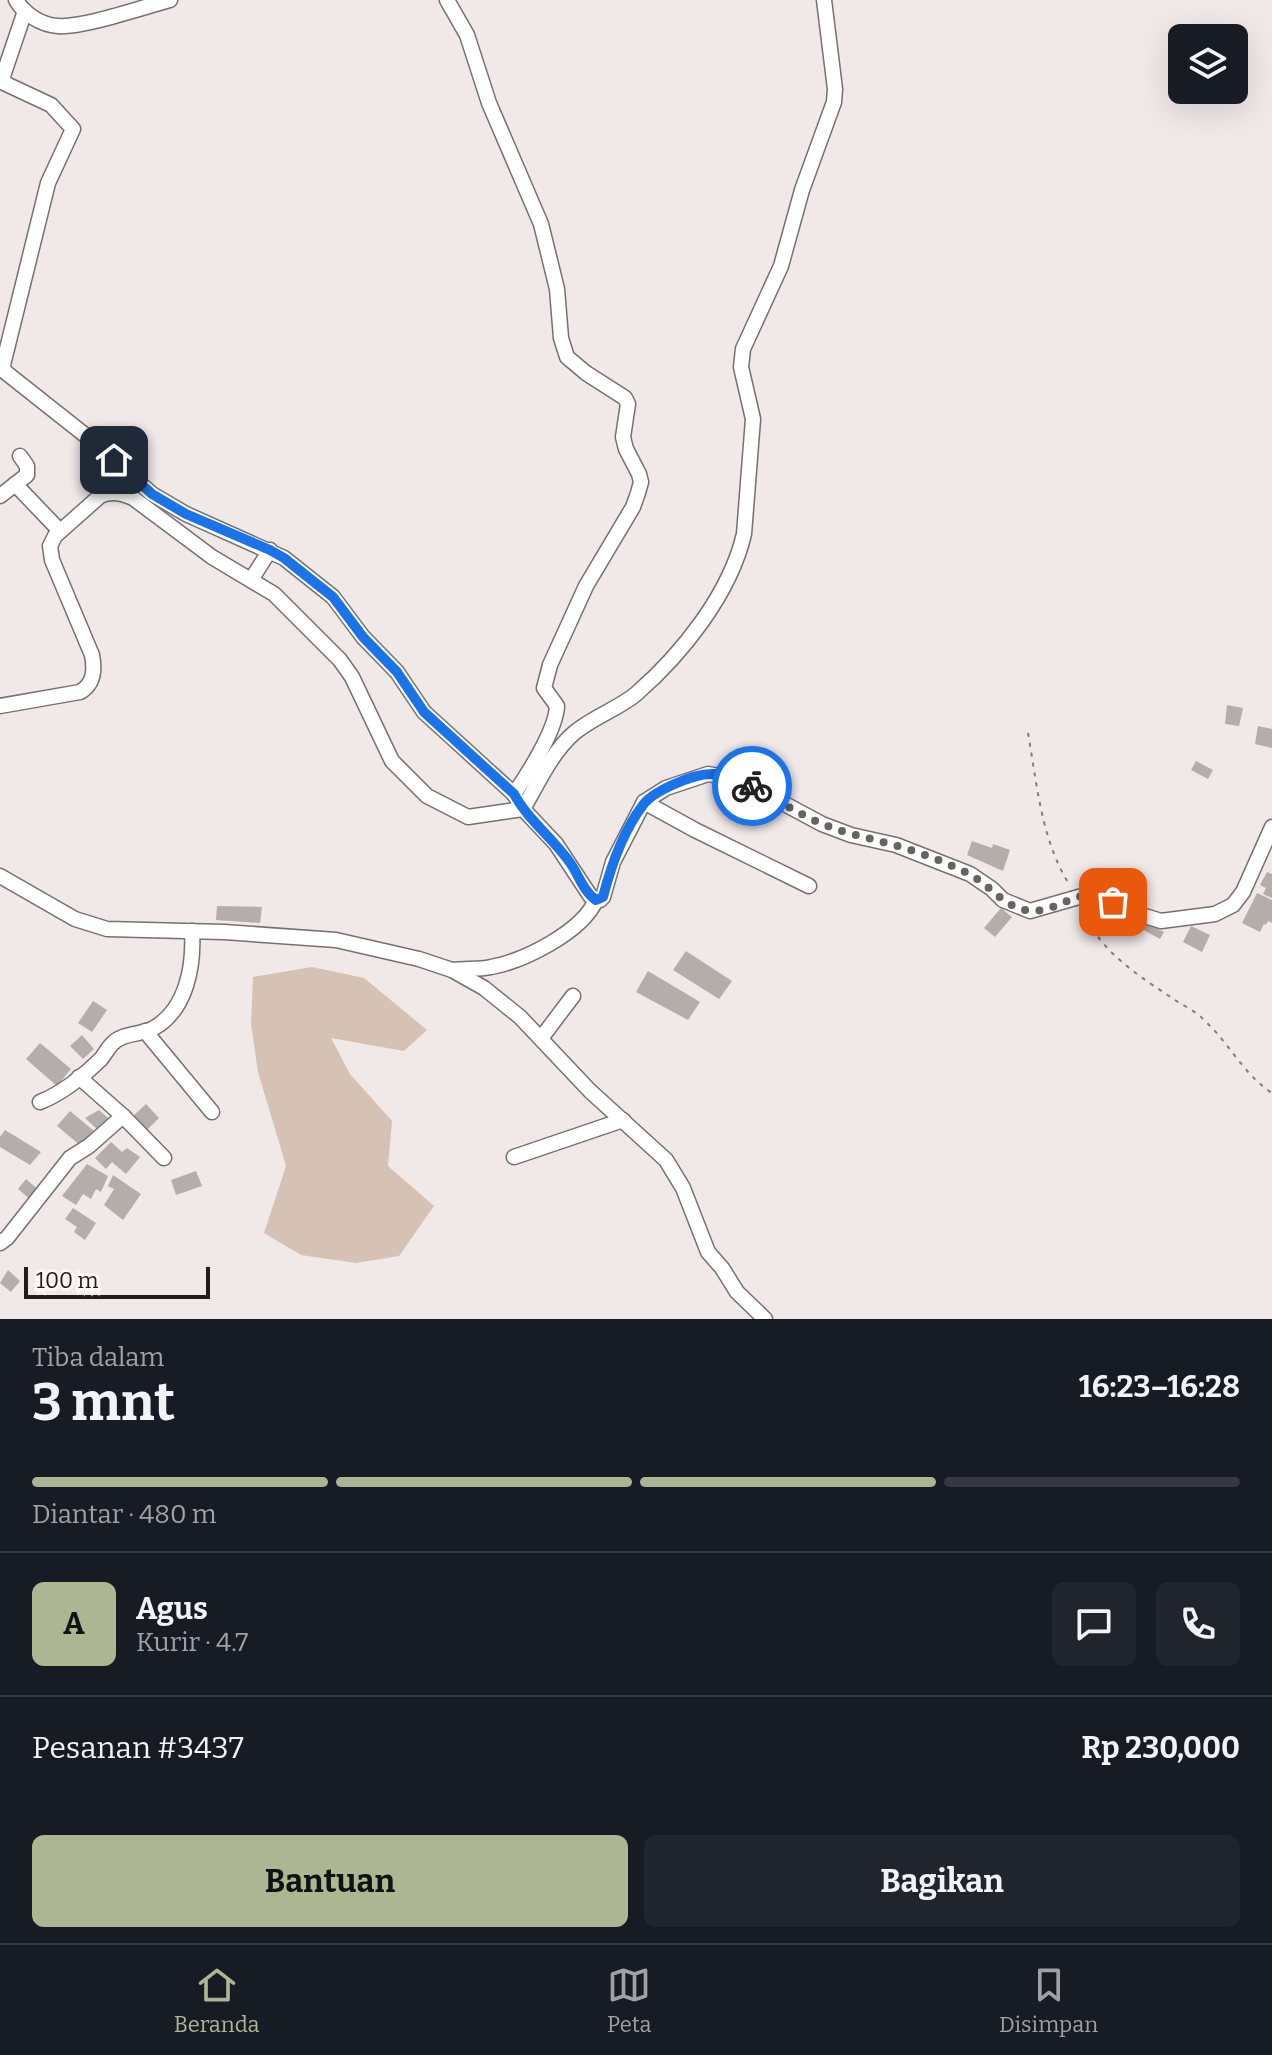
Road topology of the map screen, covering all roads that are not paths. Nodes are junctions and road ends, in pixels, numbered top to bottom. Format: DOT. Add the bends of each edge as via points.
graph roads {
  1 [pos="170,0"];
  2 [pos="447,0"];
  3 [pos="824,0"];
  4 [pos="21,6"];
  5 [pos="20,456"];
  6 [pos="114,460"];
  7 [pos="15,484"];
  8 [pos="106,493"];
  9 [pos="0,496"];
  10 [pos="60,531"];
  11 [pos="270,550"];
  12 [pos="251,580"];
  13 [pos="0,706"];
  14 [pos="514,794"];
  15 [pos="644,802"];
  16 [pos="523,809"];
  17 [pos="1272,827"];
  18 [pos="0,876"];
  19 [pos="809,886"];
  20 [pos="596,900"];
  21 [pos="192,931"];
  22 [pos="452,970"];
  23 [pos="573,996"];
  24 [pos="145,1031"];
  25 [pos="542,1037"];
  26 [pos="79,1077"];
  27 [pos="40,1102"];
  28 [pos="212,1112"];
  29 [pos="123,1116"];
  30 [pos="623,1120"];
  31 [pos="514,1157"];
  32 [pos="164,1158"];
  33 [pos="0,1243"];
  34 [pos="765,1319"];
  1 -- 4 [label="street" via="68,26 42,22"];
  2 -- 14 [label="street" via="471,46 489,103 541,224 567,357 625,398 623,437 641,482 550,665 544,688 557,706 556,715"];
  3 -- 16 [label="street" via="834,102 781,266 741,357 753,419 740,547 704,622 635,695 572,736"];
  4 -- 6 [label="street" via="4,83 51,105 72,132 48,183 3,368"];
  5 -- 7 [label="street" via="28,470"];
  6 -- 8 [label="street"];
  6 -- 11 [label="street" via="177,509"];
  7 -- 9 [label="street"];
  7 -- 10 [label="street"];
  8 -- 10 [label="street"];
  8 -- 12 [label="street" via="133,498"];
  10 -- 13 [label="street" via="51,540 50,553 92,655 93,677 80,692"];
  11 -- 12 [label="street"];
  11 -- 14 [label="street" via="333,597 424,712"];
  12 -- 16 [label="street" via="274,594 345,666 392,761 427,796 468,817"];
  14 -- 16 [label="street"];
  15 -- 17 [label="street" via="700,776 729,776 822,824 970,874 1021,909 1038,910 1089,894 1161,921 1215,914 1233,905"];
  15 -- 19 [label="street"];
  15 -- 20 [label="street" via="613,862 603,897"];
  16 -- 20 [label="street"];
  18 -- 21 [label="street" via="95,926 124,932"];
  20 -- 22 [label="street" via="564,934 522,959"];
  21 -- 22 [label="street" via="336,940"];
  21 -- 24 [label="street" via="185,991 165,1019"];
  22 -- 25 [label="street" via="502,1000"];
  23 -- 25 [label="street"];
  24 -- 26 [label="street" via="119,1037"];
  24 -- 28 [label="street"];
  25 -- 30 [label="street"];
  26 -- 27 [label="street"];
  26 -- 29 [label="street"];
  29 -- 32 [label="street"];
  29 -- 33 [label="street" via="70,1158"];
  30 -- 31 [label="street"];
  30 -- 34 [label="street" via="677,1174 708,1252"];
}
